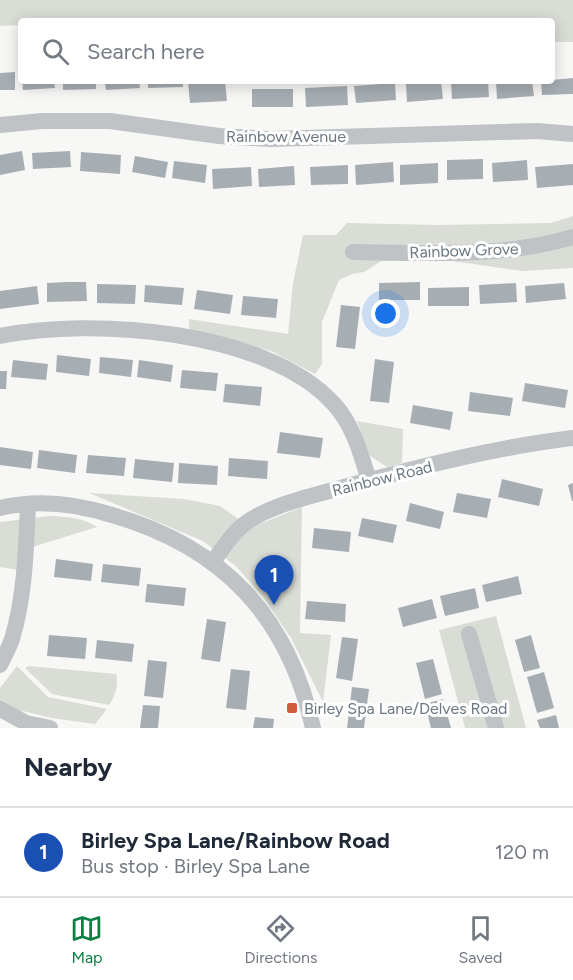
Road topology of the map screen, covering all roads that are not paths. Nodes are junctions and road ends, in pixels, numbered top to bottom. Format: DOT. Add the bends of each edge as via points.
graph roads {
  1 [pos="0,125"];
  2 [pos="573,134"];
  3 [pos="573,237"];
  4 [pos="353,252"];
  5 [pos="0,336"];
  6 [pos="573,438"];
  7 [pos="369,481"];
  8 [pos="28,504"];
  9 [pos="0,508"];
  10 [pos="213,562"];
  11 [pos="469,634"];
  12 [pos="0,665"];
  13 [pos="0,709"];
  14 [pos="50,728"];
  15 [pos="313,728"];
  16 [pos="496,728"];
  1 -- 2 [label="street, Rainbow Avenue" via="110,121 271,139 537,131"];
  3 -- 4 [label="street, Rainbow Grove" via="549,244 476,252"];
  5 -- 7 [label="street" via="41,330 124,330 200,339 264,358 316,387 333,403 359,446"];
  6 -- 7 [label="street, Rainbow Road" via="513,447"];
  7 -- 10 [label="street, Rainbow Road" via="266,512 242,526"];
  8 -- 9 [label="street"];
  8 -- 10 [label="street" via="93,509 126,519 178,540"];
  8 -- 12 [label="street" via="18,615 12,642"];
  10 -- 15 [label="street" via="237,582 276,633 306,696"];
  11 -- 16 [label="street"];
  13 -- 14 [label="street" via="26,723"];
}
